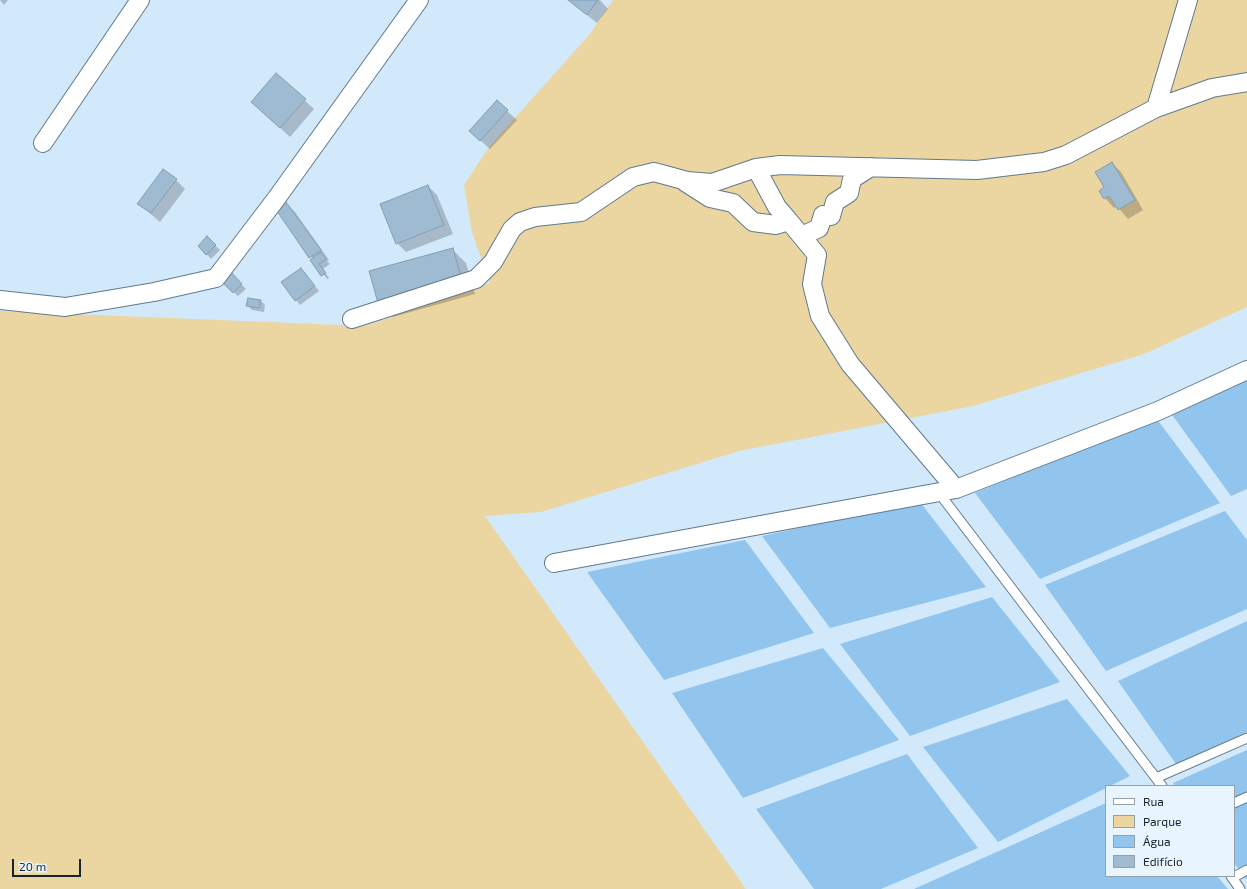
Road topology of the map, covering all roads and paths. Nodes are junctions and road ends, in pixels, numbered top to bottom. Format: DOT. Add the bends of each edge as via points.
graph roads {
  1 [pos="140,0"];
  2 [pos="419,0"];
  3 [pos="1188,0"];
  4 [pos="1247,82"];
  5 [pos="1156,108"];
  6 [pos="43,143"];
  7 [pos="871,167"];
  8 [pos="756,168"];
  9 [pos="679,178"];
  10 [pos="789,221"];
  11 [pos="802,236"];
  12 [pos="0,300"];
  13 [pos="352,319"];
  14 [pos="1247,370"];
  15 [pos="948,491"];
  16 [pos="554,563"];
  17 [pos="1247,738"];
  18 [pos="1156,778"];
  19 [pos="1161,785"];
  20 [pos="1247,797"];
  21 [pos="1235,803"];
  22 [pos="1247,870"];
  23 [pos="1235,875"];
  24 [pos="1231,877"];
  25 [pos="1240,889"];
  1 -- 6 [label="street"];
  2 -- 12 [label="street" via="216,278 154,292 65,307"];
  3 -- 5 [label="street"];
  4 -- 5 [label="street" via="1212,88"];
  5 -- 7 [label="street" via="1066,155 1044,162 977,170"];
  7 -- 8 [label="street" via="780,165"];
  7 -- 11 [label="street" via="852,179 849,192 835,202 832,216 823,214 820,228"];
  8 -- 9 [label="street" via="712,183"];
  8 -- 10 [label="street" via="777,207"];
  9 -- 10 [label="street" via="710,198 733,203 753,222 776,225"];
  9 -- 13 [label="street" via="654,172 633,176 581,212 535,217 520,222 512,229 494,262 476,280"];
  10 -- 11 [label="street"];
  11 -- 15 [label="street" via="817,255 812,284 820,316 850,364"];
  14 -- 15 [label="street" via="1158,411"];
  15 -- 16 [label="street"];
  15 -- 18 [label="lane"];
  17 -- 18 [label="lane"];
  18 -- 19 [label="lane"];
  20 -- 21 [label="lane"];
  22 -- 23 [label="lane"];
  24 -- 25 [label="lane"];
}
